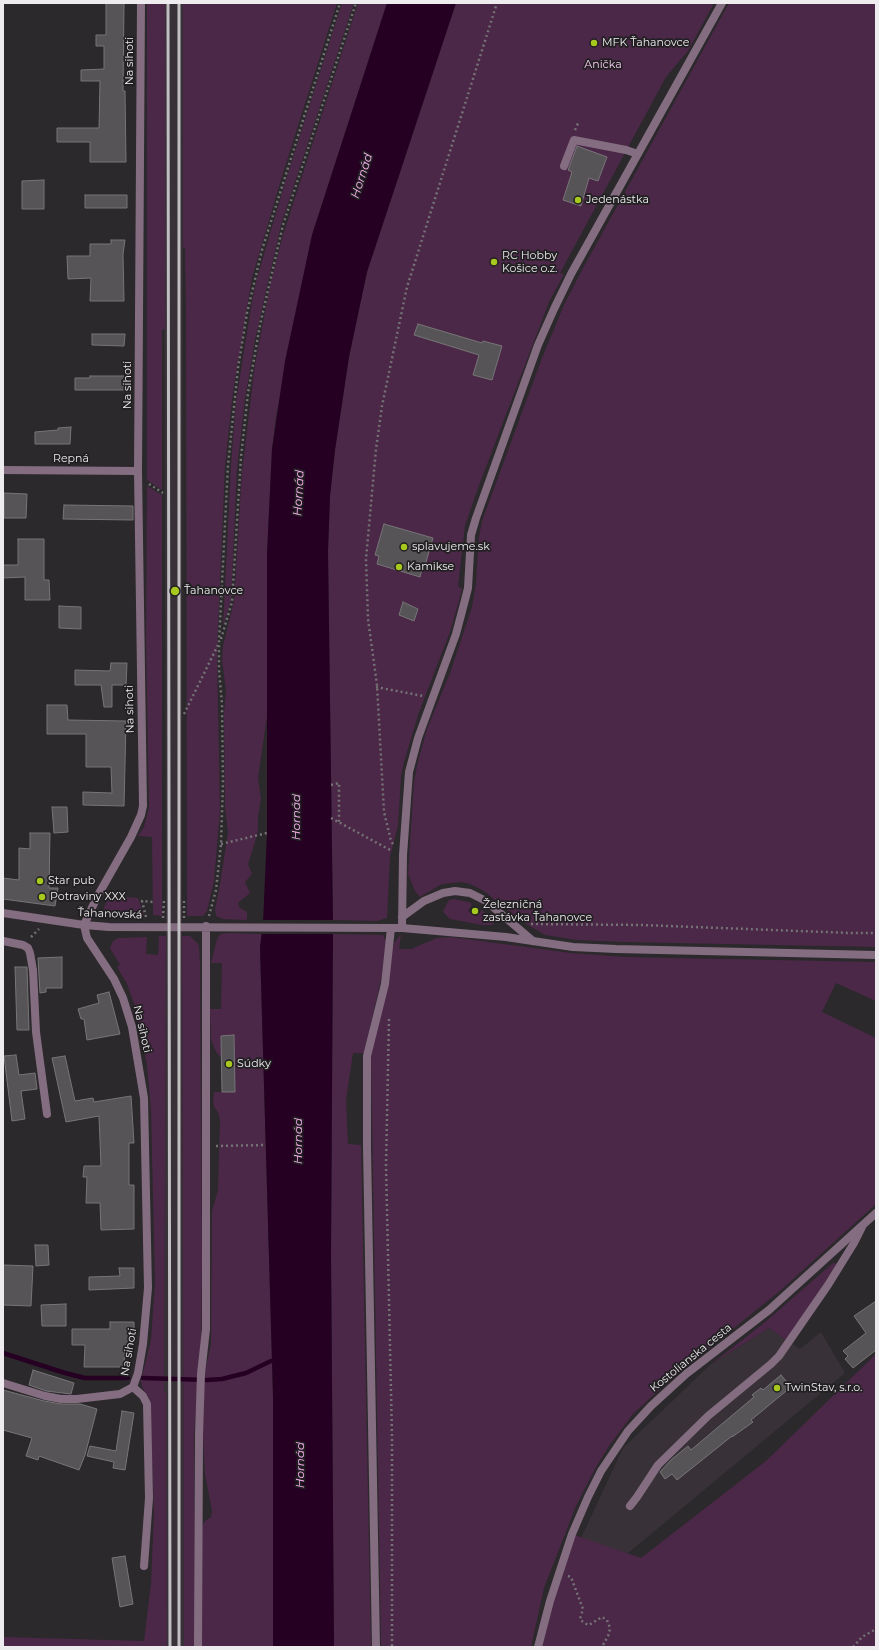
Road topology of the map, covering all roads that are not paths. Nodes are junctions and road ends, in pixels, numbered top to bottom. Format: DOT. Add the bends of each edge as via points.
graph roads {
  1 [pos="141,3"];
  2 [pos="722,3"];
  3 [pos="638,154"];
  4 [pos="564,166"];
  5 [pos="3,470"];
  6 [pos="138,471"];
  7 [pos="3,913"];
  8 [pos="402,917"];
  9 [pos="84,925"];
  10 [pos="206,926"];
  11 [pos="391,928"];
  12 [pos="402,928"];
  13 [pos="3,941"];
  14 [pos="533,941"];
  15 [pos="876,955"];
  16 [pos="47,1114"];
  17 [pos="876,1213"];
  18 [pos="862,1226"];
  19 [pos="3,1383"];
  20 [pos="133,1387"];
  21 [pos="630,1506"];
  22 [pos="144,1566"];
  23 [pos="198,1647"];
  24 [pos="376,1647"];
  25 [pos="538,1647"];
  1 -- 6 [label="street, Na sihoti"];
  2 -- 3 [label="street"];
  3 -- 4 [label="street" via="574,140"];
  3 -- 8 [label="street" via="571,274 538,345 476,518 471,535 465,600 409,772"];
  5 -- 6 [label="street, Repná"];
  6 -- 9 [label="street, Na sihoti" via="141,815"];
  7 -- 9 [label="street, Ťahanovská"];
  8 -- 12 [label="street"];
  8 -- 14 [label="street" via="443,892 470,893 486,901"];
  9 -- 10 [label="street, Ťahanovská"];
  9 -- 20 [label="street, Na sihoti" via="87,938 114,979 123,998 132,1027 144,1098 148,1288 143,1344"];
  10 -- 11 [label="street, Ťahanovská"];
  10 -- 23 [label="street" via="206,1329 201,1374 198,1480"];
  11 -- 12 [label="street, Ťahanovská"];
  11 -- 24 [label="street" via="385,984 367,1056"];
  12 -- 14 [label="street, Ťahanovská"];
  13 -- 16 [label="street" via="23,945 30,953 36,1032"];
  14 -- 15 [label="street, Ťahanovská" via="623,950"];
  17 -- 18 [label="street, Kostolianska cesta"];
  18 -- 21 [label="street" via="828,1285 778,1356 708,1416 658,1465"];
  18 -- 25 [label="street, Kostolianska cesta" via="769,1310 686,1374 639,1418 618,1444 591,1491 572,1534"];
  19 -- 20 [label="street" via="60,1399 120,1394"];
  20 -- 22 [label="street" via="147,1404 149,1498"];
}
